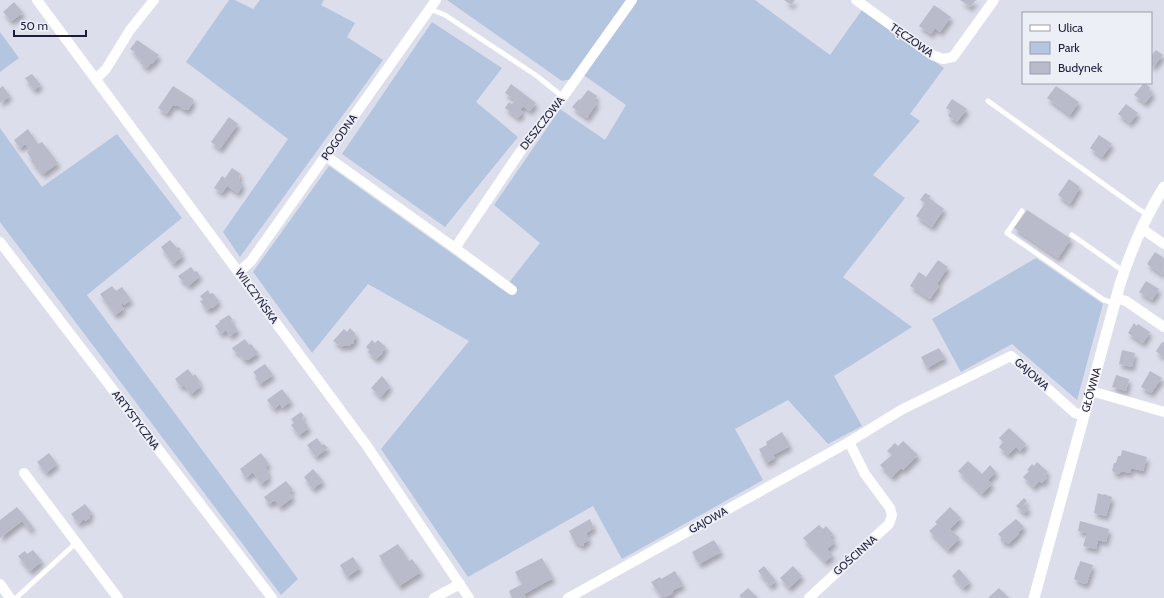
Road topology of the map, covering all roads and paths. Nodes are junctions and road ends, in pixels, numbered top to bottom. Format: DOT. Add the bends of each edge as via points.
graph roads {
  1 [pos="37,0"];
  2 [pos="154,0"];
  3 [pos="436,0"];
  4 [pos="632,0"];
  5 [pos="856,0"];
  6 [pos="994,0"];
  7 [pos="430,9"];
  8 [pos="96,79"];
  9 [pos="563,97"];
  10 [pos="988,101"];
  11 [pos="326,156"];
  12 [pos="1164,187"];
  13 [pos="1022,211"];
  14 [pos="1148,215"];
  15 [pos="1141,228"];
  16 [pos="1072,235"];
  17 [pos="0,242"];
  18 [pos="1164,244"];
  19 [pos="455,248"];
  20 [pos="1125,270"];
  21 [pos="239,272"];
  22 [pos="512,290"];
  23 [pos="1115,300"];
  24 [pos="1164,327"];
  25 [pos="1091,391"];
  26 [pos="1164,412"];
  27 [pos="1084,415"];
  28 [pos="849,442"];
  29 [pos="24,473"];
  30 [pos="76,544"];
  31 [pos="0,584"];
  32 [pos="460,584"];
  33 [pos="10,598"];
  34 [pos="16,598"];
  35 [pos="118,598"];
  36 [pos="272,598"];
  37 [pos="434,598"];
  38 [pos="469,598"];
  39 [pos="568,598"];
  40 [pos="809,598"];
  41 [pos="1034,598"];
  1 -- 8 [label="street, WILCZYŃSKA"];
  2 -- 8 [label="street" via="130,30 106,69"];
  3 -- 7 [label="street, POGODNA"];
  4 -- 9 [label="street, DESZCZOWA"];
  5 -- 6 [label="street, TĘCZOWA" via="932,55 942,59 953,57"];
  7 -- 9 [label="lane" via="445,15 485,41"];
  7 -- 11 [label="street, POGODNA"];
  8 -- 21 [label="street, WILCZYŃSKA"];
  9 -- 19 [label="street, DESZCZOWA" via="520,152"];
  10 -- 14 [label="lane"];
  11 -- 19 [label="street"];
  11 -- 21 [label="street, POGODNA" via="251,261"];
  12 -- 14 [label="street, GŁÓWNA"];
  13 -- 23 [label="lane" via="1007,234 1104,300"];
  14 -- 15 [label="street, GŁÓWNA"];
  15 -- 18 [label="street"];
  15 -- 20 [label="street, GŁÓWNA"];
  16 -- 20 [label="lane"];
  17 -- 36 [label="street, ARTYSTYCZNA"];
  19 -- 22 [label="street"];
  20 -- 23 [label="street, GŁÓWNA"];
  21 -- 32 [label="street, WILCZYŃSKA" via="367,446"];
  23 -- 24 [label="street" via="1126,301"];
  23 -- 25 [label="street, GŁÓWNA"];
  25 -- 26 [label="street"];
  25 -- 27 [label="street, GŁÓWNA"];
  27 -- 28 [label="street, GAJOWA" via="1075,413 1011,356 901,410"];
  27 -- 41 [label="street, GŁÓWNA"];
  28 -- 39 [label="street, GAJOWA"];
  28 -- 40 [label="street, GOŚCINNA" via="865,474 890,508 892,515 889,524"];
  29 -- 30 [label="street"];
  30 -- 34 [label="lane"];
  30 -- 35 [label="street"];
  31 -- 33 [label="street"];
  32 -- 37 [label="street"];
  32 -- 38 [label="street, WILCZYŃSKA"];
}
